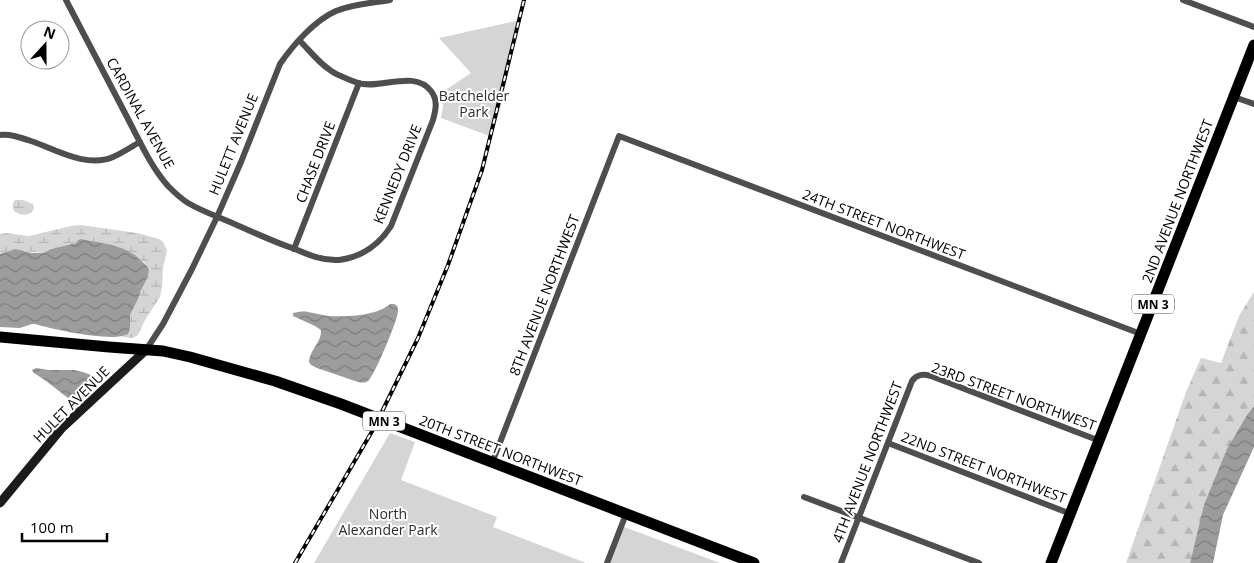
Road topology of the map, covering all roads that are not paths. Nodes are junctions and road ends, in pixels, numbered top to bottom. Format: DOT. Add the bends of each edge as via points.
graph roads {
  1 [pos="66,0"];
  2 [pos="390,0"];
  3 [pos="1183,0"];
  4 [pos="355,2"];
  5 [pos="1254,28"];
  6 [pos="300,41"];
  7 [pos="1254,44"];
  8 [pos="359,83"];
  9 [pos="1234,97"];
  10 [pos="1254,104"];
  11 [pos="0,135"];
  12 [pos="619,136"];
  13 [pos="140,142"];
  14 [pos="217,217"];
  15 [pos="294,249"];
  16 [pos="1141,334"];
  17 [pos="0,337"];
  18 [pos="146,350"];
  19 [pos="920,375"];
  20 [pos="1100,441"];
  21 [pos="888,443"];
  22 [pos="492,463"];
  23 [pos="804,497"];
  24 [pos="0,503"];
  25 [pos="626,514"];
  26 [pos="1071,514"];
  27 [pos="859,518"];
  28 [pos="607,563"];
  29 [pos="754,563"];
  30 [pos="841,563"];
  31 [pos="980,563"];
  32 [pos="1051,563"];
  1 -- 13 [label="street, CARDINAL AVENUE"];
  2 -- 4 [label="street, HULETT AVENUE"];
  3 -- 5 [label="street"];
  4 -- 6 [label="street, HULETT AVENUE" via="326,16"];
  6 -- 8 [label="street, KENNEDY DRIVE" via="330,71"];
  6 -- 14 [label="street, HULETT AVENUE" via="275,74"];
  7 -- 9 [label="highway, 2ND AVENUE NORTHWEST / MN 3"];
  8 -- 15 [label="street, CHASE DRIVE"];
  8 -- 15 [label="street, KENNEDY DRIVE" via="421,83 434,96 433,120 391,226 378,243 360,254 337,260 314,257"];
  9 -- 10 [label="street"];
  9 -- 16 [label="highway, 2ND AVENUE NORTHWEST / MN 3"];
  11 -- 13 [label="street" via="21,137 92,161 114,157"];
  12 -- 16 [label="street, 24TH STREET NORTHWEST"];
  12 -- 22 [label="street, 8TH AVENUE NORTHWEST"];
  13 -- 14 [label="street, CARDINAL AVENUE" via="160,176 176,194"];
  14 -- 15 [label="street, KENNEDY DRIVE"];
  14 -- 18 [label="street, HULETT AVENUE" via="158,334"];
  16 -- 20 [label="highway, 2ND AVENUE NORTHWEST / MN 3"];
  17 -- 18 [label="highway, 20TH STREET NORTHWEST / MN 3"];
  18 -- 22 [label="highway, 20TH STREET NORTHWEST / MN 3" via="190,357 298,388"];
  18 -- 24 [label="street, HULET AVENUE" via="62,428"];
  19 -- 20 [label="street, 23RD STREET NORTHWEST" via="931,376"];
  19 -- 21 [label="street, 4TH AVENUE NORTHWEST" via="912,381"];
  20 -- 26 [label="highway, 2ND AVENUE NORTHWEST / MN 3"];
  21 -- 26 [label="street, 22ND STREET NORTHWEST"];
  21 -- 27 [label="street, 4TH AVENUE NORTHWEST"];
  22 -- 25 [label="highway, 20TH STREET NORTHWEST / MN 3"];
  23 -- 27 [label="street"];
  25 -- 28 [label="street"];
  25 -- 29 [label="highway, 20TH STREET NORTHWEST / MN 3"];
  26 -- 32 [label="highway, 2ND AVENUE NORTHWEST / MN 3"];
  27 -- 30 [label="street, 4TH AVENUE NORTHWEST"];
  27 -- 31 [label="street"];
}
